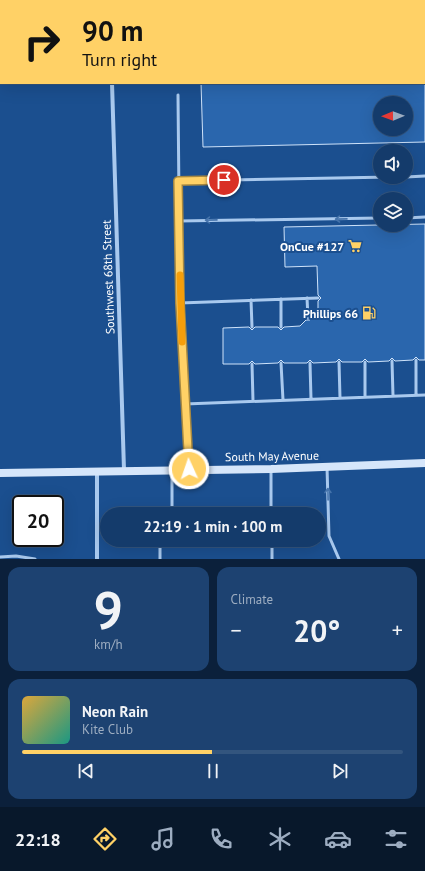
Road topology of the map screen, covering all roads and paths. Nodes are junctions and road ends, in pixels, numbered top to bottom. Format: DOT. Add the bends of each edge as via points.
graph roads {
  1 [pos="112,84"];
  2 [pos="178,95"];
  3 [pos="425,176"];
  4 [pos="373,177"];
  5 [pos="413,177"];
  6 [pos="178,181"];
  7 [pos="425,217"];
  8 [pos="373,218"];
  9 [pos="413,218"];
  10 [pos="179,221"];
  11 [pos="307,298"];
  12 [pos="318,298"];
  13 [pos="281,299"];
  14 [pos="251,300"];
  15 [pos="180,303"];
  16 [pos="308,318"];
  17 [pos="252,327"];
  18 [pos="281,327"];
  19 [pos="416,360"];
  20 [pos="392,361"];
  21 [pos="339,362"];
  22 [pos="364,362"];
  23 [pos="281,363"];
  24 [pos="310,363"];
  25 [pos="252,364"];
  26 [pos="416,395"];
  27 [pos="425,395"];
  28 [pos="393,396"];
  29 [pos="365,397"];
  30 [pos="340,398"];
  31 [pos="311,399"];
  32 [pos="283,400"];
  33 [pos="253,401"];
  34 [pos="185,404"];
  35 [pos="425,463"];
  36 [pos="327,467"];
  37 [pos="189,469"];
  38 [pos="271,469"];
  39 [pos="124,470"];
  40 [pos="172,470"];
  41 [pos="97,471"];
  42 [pos="0,473"];
  43 [pos="172,507"];
  44 [pos="272,507"];
  45 [pos="160,547"];
  46 [pos="272,547"];
  47 [pos="0,557"];
  48 [pos="35,559"];
  49 [pos="97,559"];
  50 [pos="160,559"];
  51 [pos="272,559"];
  52 [pos="339,559"];
  1 -- 39 [label="street, Southwest 68th Street"];
  2 -- 6 [label="lane"];
  3 -- 5 [label="lane"];
  4 -- 6 [label="lane"];
  6 -- 10 [label="lane"];
  7 -- 9 [label="lane"];
  8 -- 10 [label="lane, one-way"];
  10 -- 15 [label="lane"];
  11 -- 12 [label="lane"];
  11 -- 13 [label="lane"];
  11 -- 16 [label="lane"];
  13 -- 14 [label="lane"];
  13 -- 18 [label="lane"];
  14 -- 15 [label="lane"];
  14 -- 17 [label="lane"];
  15 -- 34 [label="lane"];
  19 -- 26 [label="lane"];
  20 -- 28 [label="lane"];
  21 -- 30 [label="lane"];
  22 -- 29 [label="lane"];
  23 -- 32 [label="lane"];
  24 -- 31 [label="lane"];
  25 -- 33 [label="lane"];
  26 -- 27 [label="lane"];
  26 -- 28 [label="lane"];
  28 -- 29 [label="lane"];
  29 -- 30 [label="lane"];
  30 -- 31 [label="lane"];
  31 -- 32 [label="lane"];
  32 -- 33 [label="lane"];
  33 -- 34 [label="lane"];
  34 -- 37 [label="lane"];
  35 -- 36 [label="main road, South May Avenue"];
  36 -- 38 [label="main road, South May Avenue"];
  52 -- 36 [label="lane, one-way" via="329,536"];
  37 -- 38 [label="main road, South May Avenue"];
  37 -- 40 [label="main road, South May Avenue"];
  38 -- 44 [label="lane"];
  39 -- 40 [label="main road, South May Avenue"];
  39 -- 41 [label="main road, South May Avenue"];
  40 -- 43 [label="lane"];
  41 -- 42 [label="main road, South May Avenue"];
  41 -- 49 [label="street"];
  45 -- 50 [label="lane"];
  46 -- 51 [label="lane"];
  47 -- 48 [label="lane"];
}
